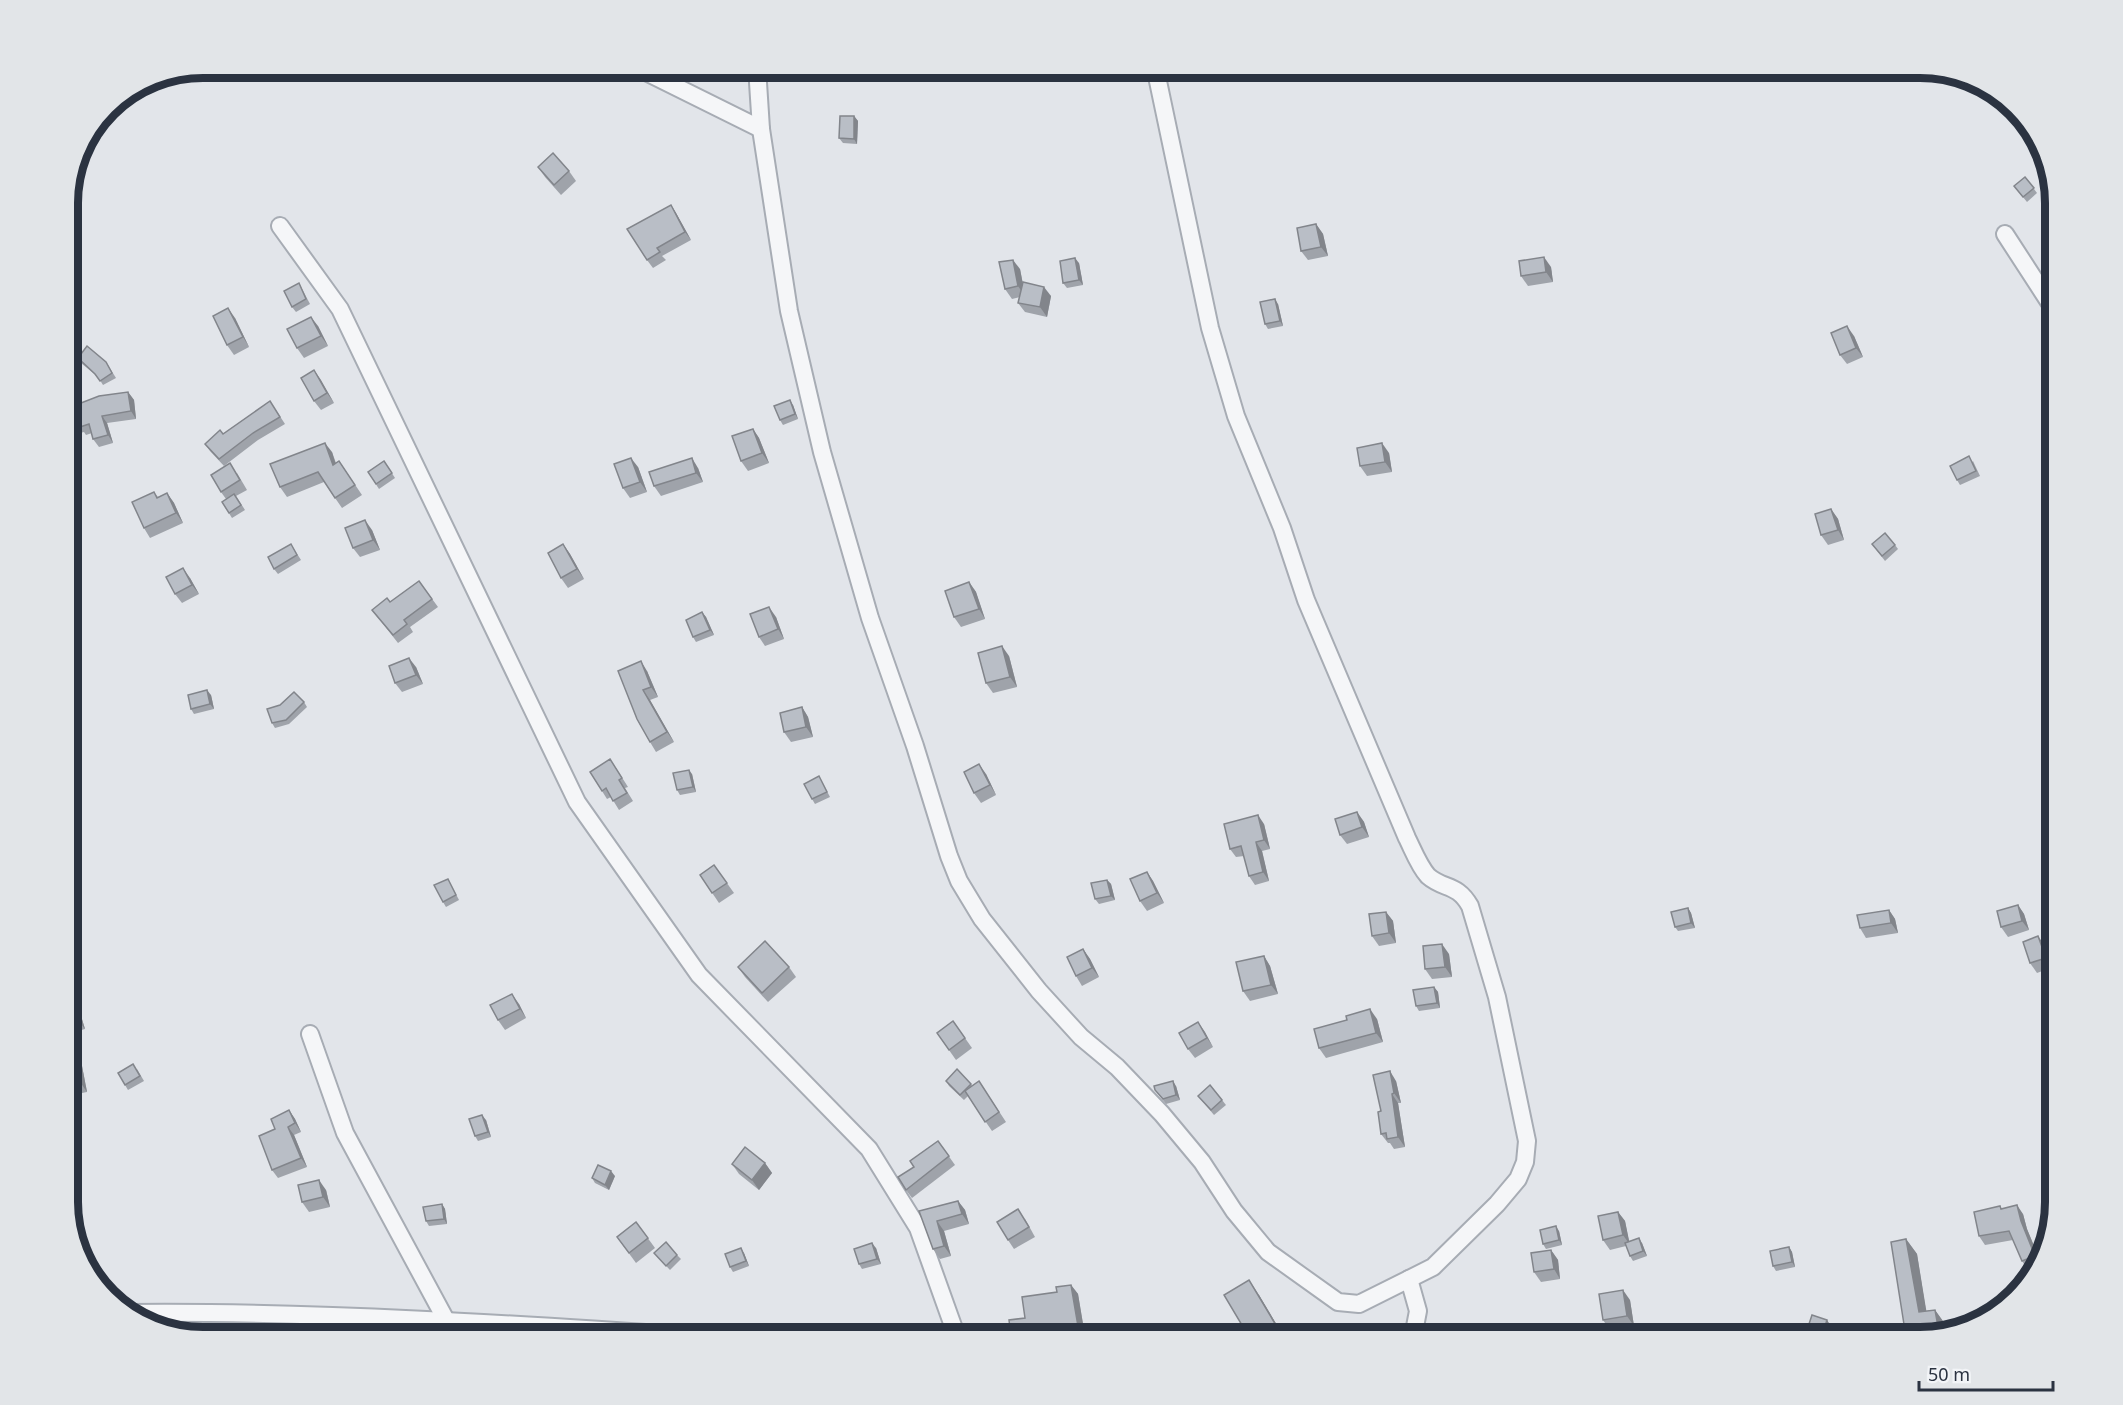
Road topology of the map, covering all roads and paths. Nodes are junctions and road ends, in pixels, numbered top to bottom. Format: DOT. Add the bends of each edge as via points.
graph roads {
  1 [pos="656,78"];
  2 [pos="758,78"];
  3 [pos="1157,78"];
  4 [pos="761,129"];
  5 [pos="280,226"];
  6 [pos="2005,234"];
  7 [pos="2045,292"];
  8 [pos="310,1034"];
  9 [pos="1409,1279"];
  10 [pos="146,1313"];
  11 [pos="447,1322"];
  12 [pos="555,1327"];
  13 [pos="953,1327"];
  14 [pos="1415,1327"];
  1 -- 4 [label="street"];
  2 -- 4 [label="street"];
  3 -- 9 [label="street" via="1210,328 1236,416 1318,629 1407,838 1427,875 1456,889 1470,906 1497,997 1520,1104 1527,1141 1518,1179 1433,1267"];
  4 -- 9 [label="street" via="789,311 822,452 870,618 949,856 970,901 1039,991 1162,1114 1268,1252 1338,1302 1359,1304"];
  5 -- 13 [label="street" via="340,309 577,802 699,975 869,1149 918,1228"];
  6 -- 7 [label="street"];
  8 -- 11 [label="street" via="345,1133"];
  9 -- 14 [label="street" via="1418,1311"];
  10 -- 11 [label="street"];
  11 -- 12 [label="street"];
}
